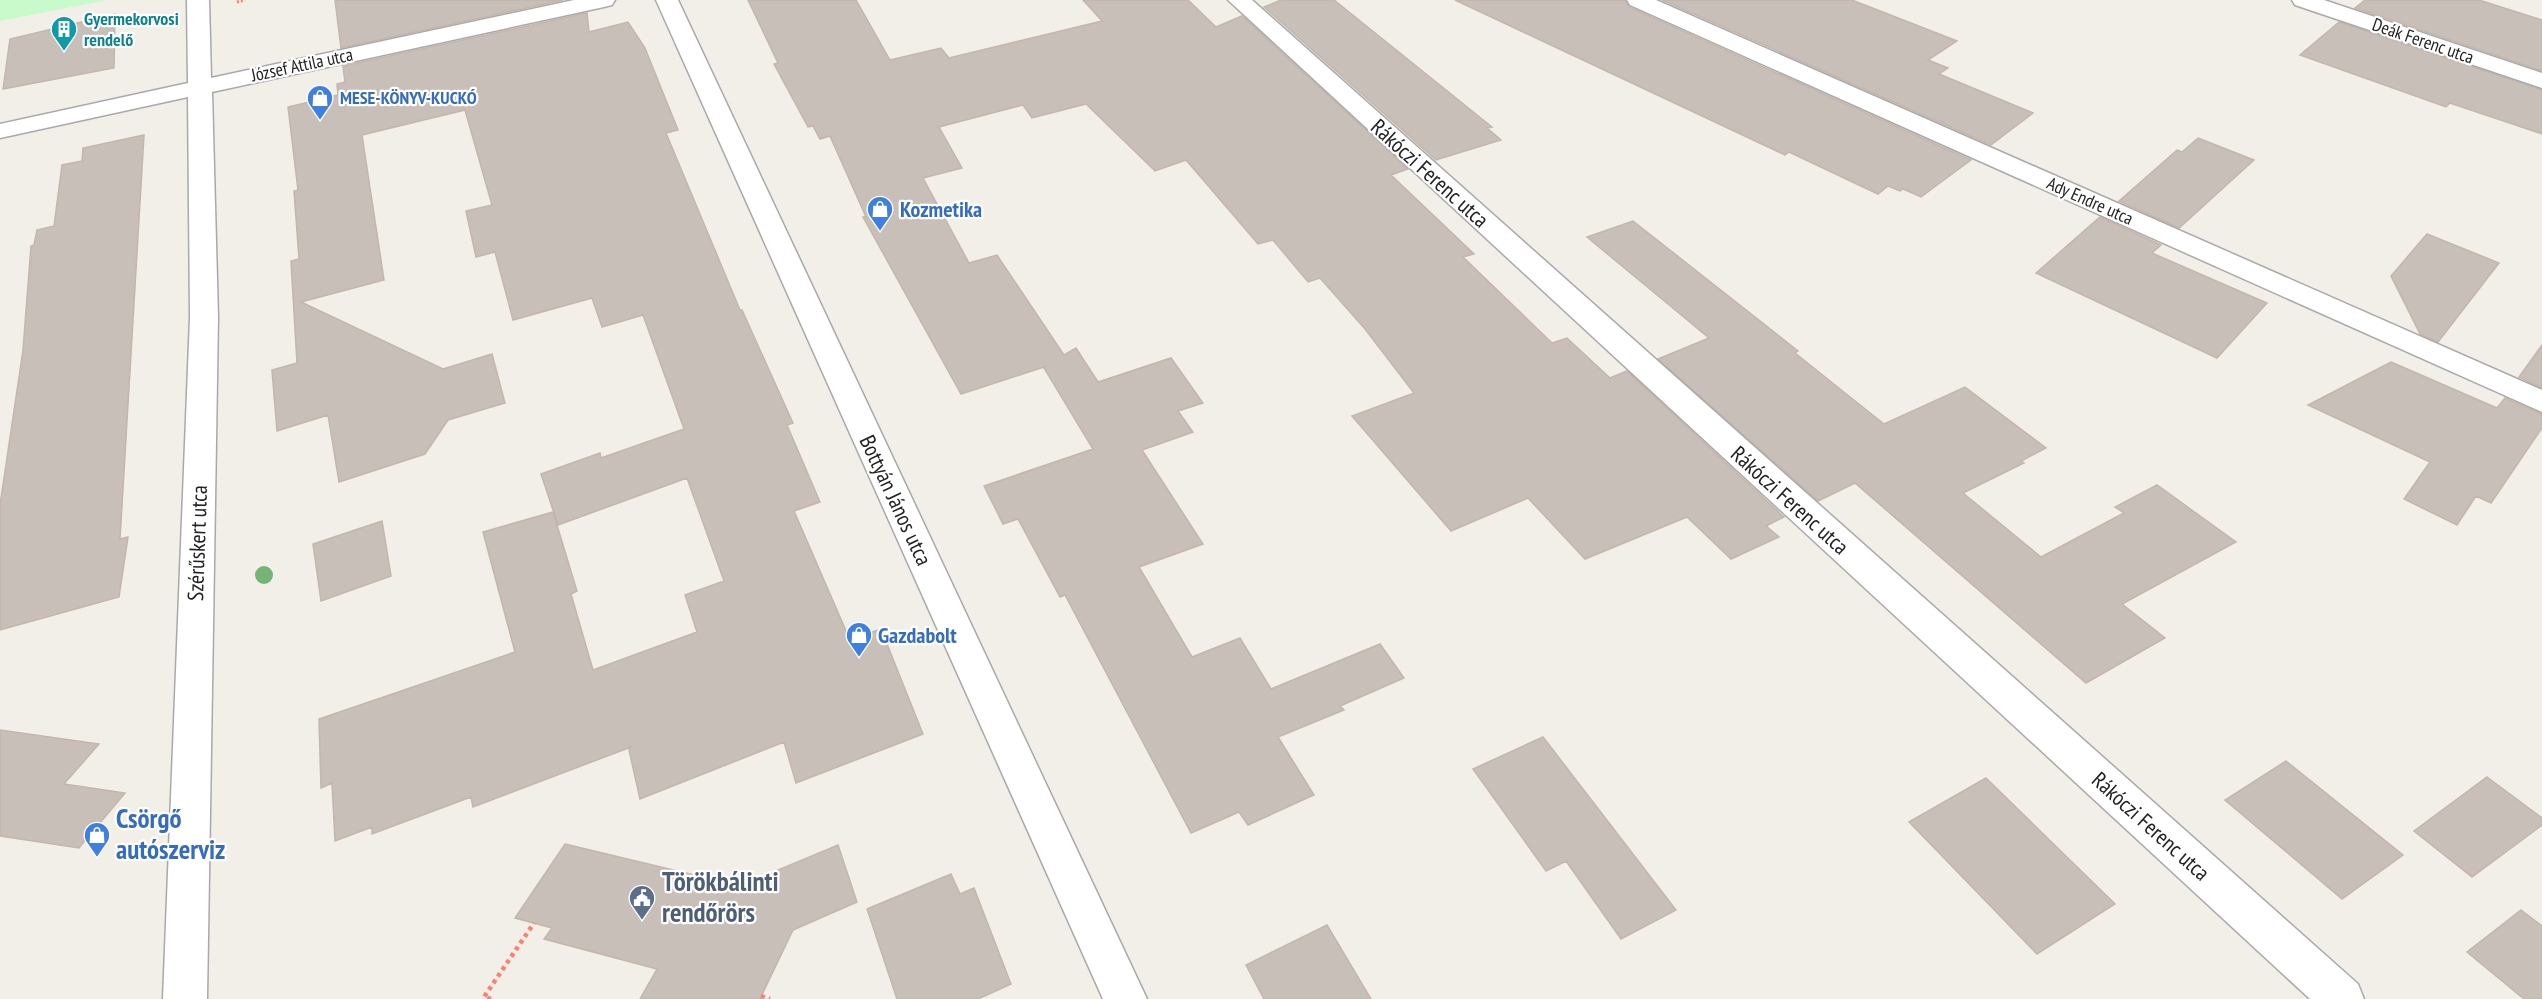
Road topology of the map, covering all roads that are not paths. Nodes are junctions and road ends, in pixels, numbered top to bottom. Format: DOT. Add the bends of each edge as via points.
graph roads {
  1 [pos="198,0"];
  2 [pos="604,0"];
  3 [pos="667,0"];
  4 [pos="1239,0"];
  5 [pos="1638,0"];
  6 [pos="2303,0"];
  7 [pos="2542,81"];
  8 [pos="201,87"];
  9 [pos="0,131"];
  10 [pos="2542,402"];
  11 [pos="185,999"];
  12 [pos="1125,999"];
  13 [pos="2342,999"];
  1 -- 8 [label="street, Szérűskert utca"];
  2 -- 8 [label="street, József Attila utca"];
  3 -- 12 [label="street, Bottyán János utca"];
  4 -- 13 [label="street, Rákóczi Ferenc utca"];
  5 -- 10 [label="street, Ady Endre utca"];
  6 -- 7 [label="street, Deák Ferenc utca"];
  8 -- 9 [label="street, József Attila utca"];
  8 -- 11 [label="street, Szérűskert utca" via="204,317"];
}
